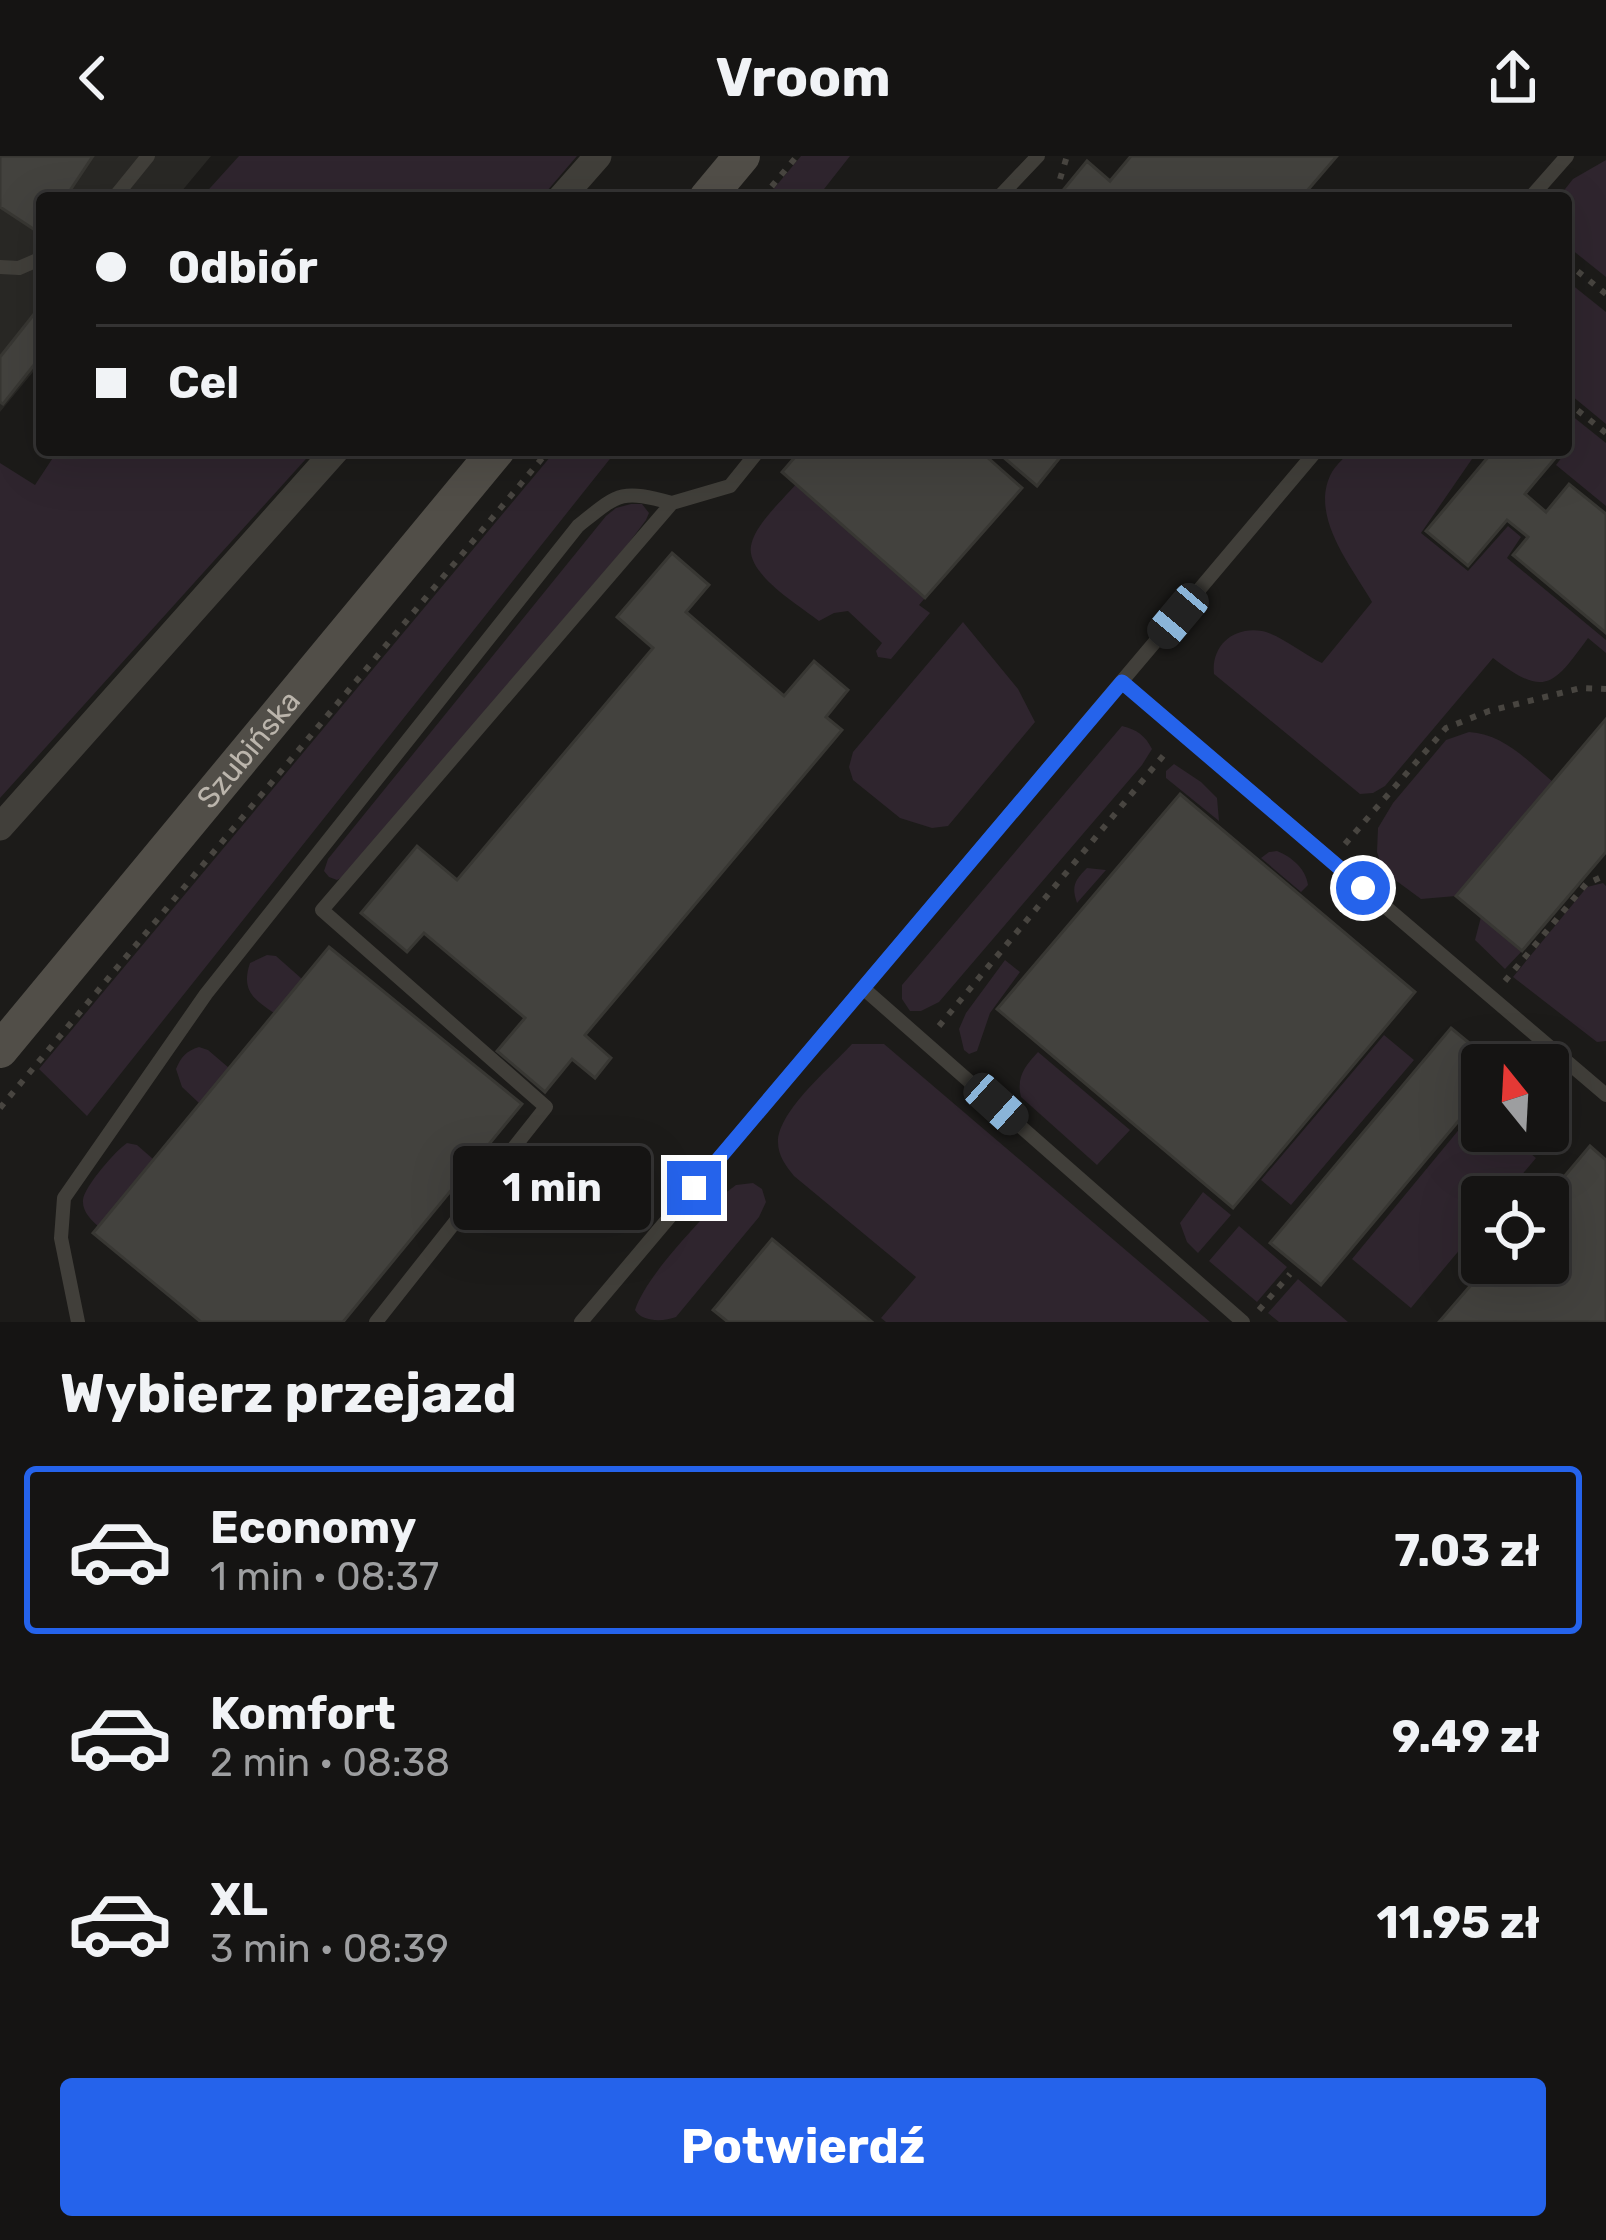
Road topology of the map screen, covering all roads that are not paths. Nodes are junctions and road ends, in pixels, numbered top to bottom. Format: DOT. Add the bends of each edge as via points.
graph roads {
  1 [pos="148,156"];
  2 [pos="598,156"];
  3 [pos="742,156"];
  4 [pos="1038,156"];
  5 [pos="1567,156"];
  6 [pos="119,192"];
  7 [pos="566,192"];
  8 [pos="712,192"];
  9 [pos="1004,192"];
  10 [pos="1535,192"];
  11 [pos="36,261"];
  12 [pos="0,267"];
  13 [pos="331,456"];
  14 [pos="491,456"];
  15 [pos="754,456"];
  16 [pos="1312,456"];
  17 [pos="672,502"];
  18 [pos="1122,682"];
  19 [pos="0,827"];
  20 [pos="863,988"];
  21 [pos="12,1036"];
  22 [pos="1606,1073"];
  23 [pos="1600,1090"];
  24 [pos="78,1322"];
  25 [pos="376,1322"];
  26 [pos="581,1322"];
  27 [pos="1246,1322"];
  1 -- 6 [label="lane"];
  2 -- 7 [label="street"];
  3 -- 8 [label="main road"];
  4 -- 9 [label="lane"];
  5 -- 10 [label="lane"];
  11 -- 12 [label="lane"];
  13 -- 19 [label="street"];
  14 -- 21 [label="main road, Szubińska"];
  15 -- 17 [label="lane" via="730,486"];
  16 -- 18 [label="lane"];
  17 -- 24 [label="lane" via="615,496 578,526 206,994 64,1198 61,1238"];
  17 -- 25 [label="lane" via="322,910 546,1107"];
  18 -- 20 [label="lane"];
  18 -- 23 [label="lane"];
  20 -- 26 [label="lane"];
  20 -- 27 [label="lane"];
  22 -- 23 [label="lane"];
}
